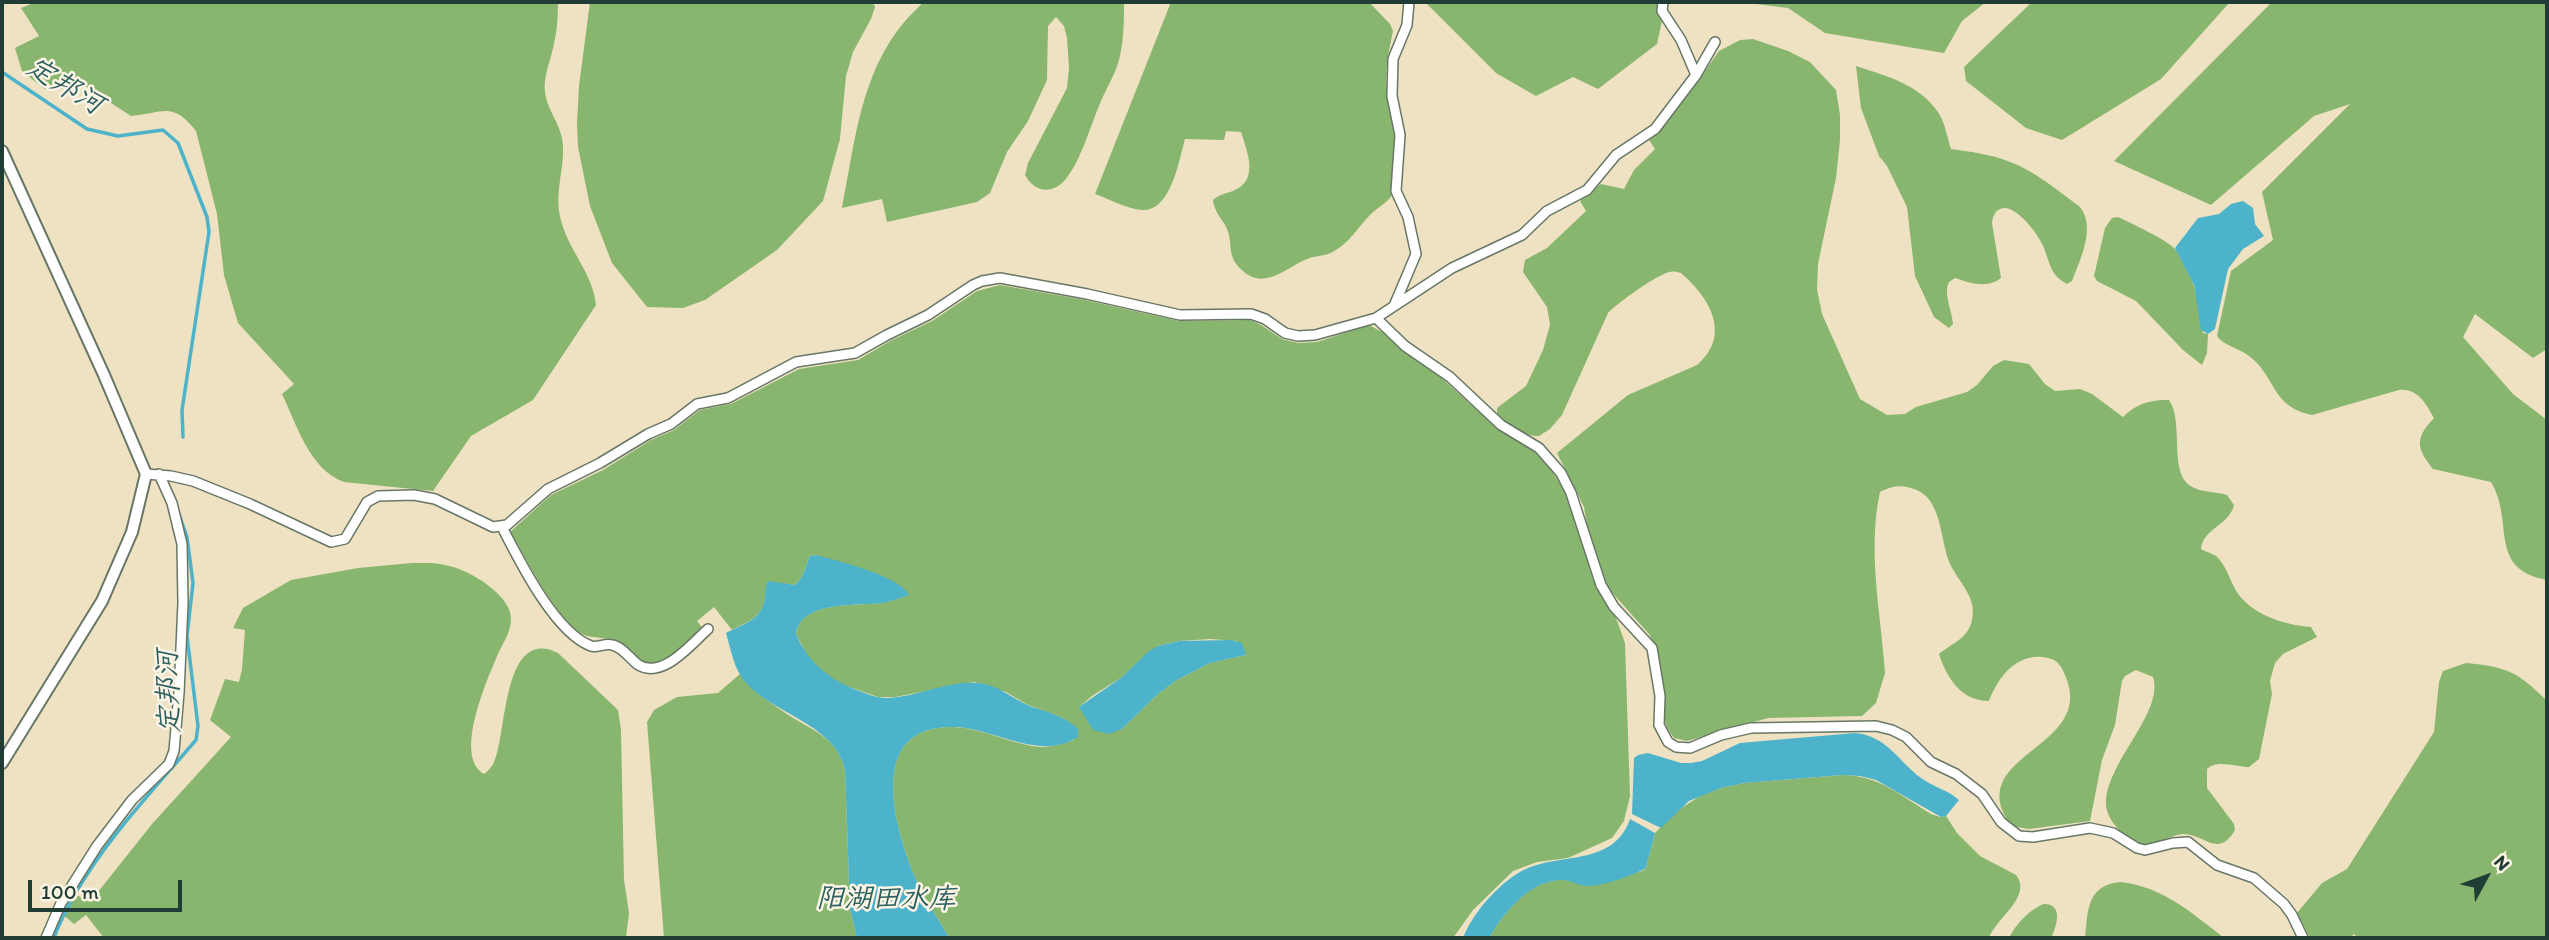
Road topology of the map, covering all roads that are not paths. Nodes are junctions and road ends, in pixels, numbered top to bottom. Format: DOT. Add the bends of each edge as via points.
graph roads {
  1 [pos="1409,2"];
  2 [pos="1663,2"];
  3 [pos="1715,42"];
  4 [pos="1696,75"];
  5 [pos="2,151"];
  6 [pos="1393,308"];
  7 [pos="1376,318"];
  8 [pos="146,474"];
  9 [pos="159,474"];
  10 [pos="502,527"];
  11 [pos="708,629"];
  12 [pos="2,763"];
  13 [pos="46,938"];
  14 [pos="2303,938"];
  1 -- 6 [label="street" via="1393,59 1392,96 1401,135 1396,191 1408,217 1416,254"];
  2 -- 4 [label="street" via="1662,11"];
  3 -- 4 [label="street"];
  4 -- 6 [label="street" via="1655,129 1616,155 1587,190 1547,211 1522,236 1452,268"];
  5 -- 8 [label="street"];
  6 -- 7 [label="street"];
  7 -- 10 [label="street" via="1298,337 1251,314 1180,314 991,279 855,354 796,362 728,398 697,404 671,424 548,489"];
  7 -- 14 [label="street" via="1405,346 1450,377 1492,418 1539,448 1560,473 1571,493 1601,586 1651,648 1660,696 1659,726 1668,742 1690,748 1721,735 1765,727 1884,727 1906,737 1931,762 1982,794 2004,826 2019,836 2090,828 2113,833 2146,850 2188,842 2217,864 2254,878 2290,911"];
  8 -- 9 [label="street"];
  8 -- 12 [label="street" via="132,532 102,601"];
  9 -- 10 [label="street" via="193,481 331,542 345,539 365,505 378,496 435,499"];
  9 -- 13 [label="street" via="182,544 180,694 174,751 169,764 132,800 97,846 57,910"];
  10 -- 11 [label="street" via="555,617 590,646 611,644 643,668 656,668 672,661"];
}
